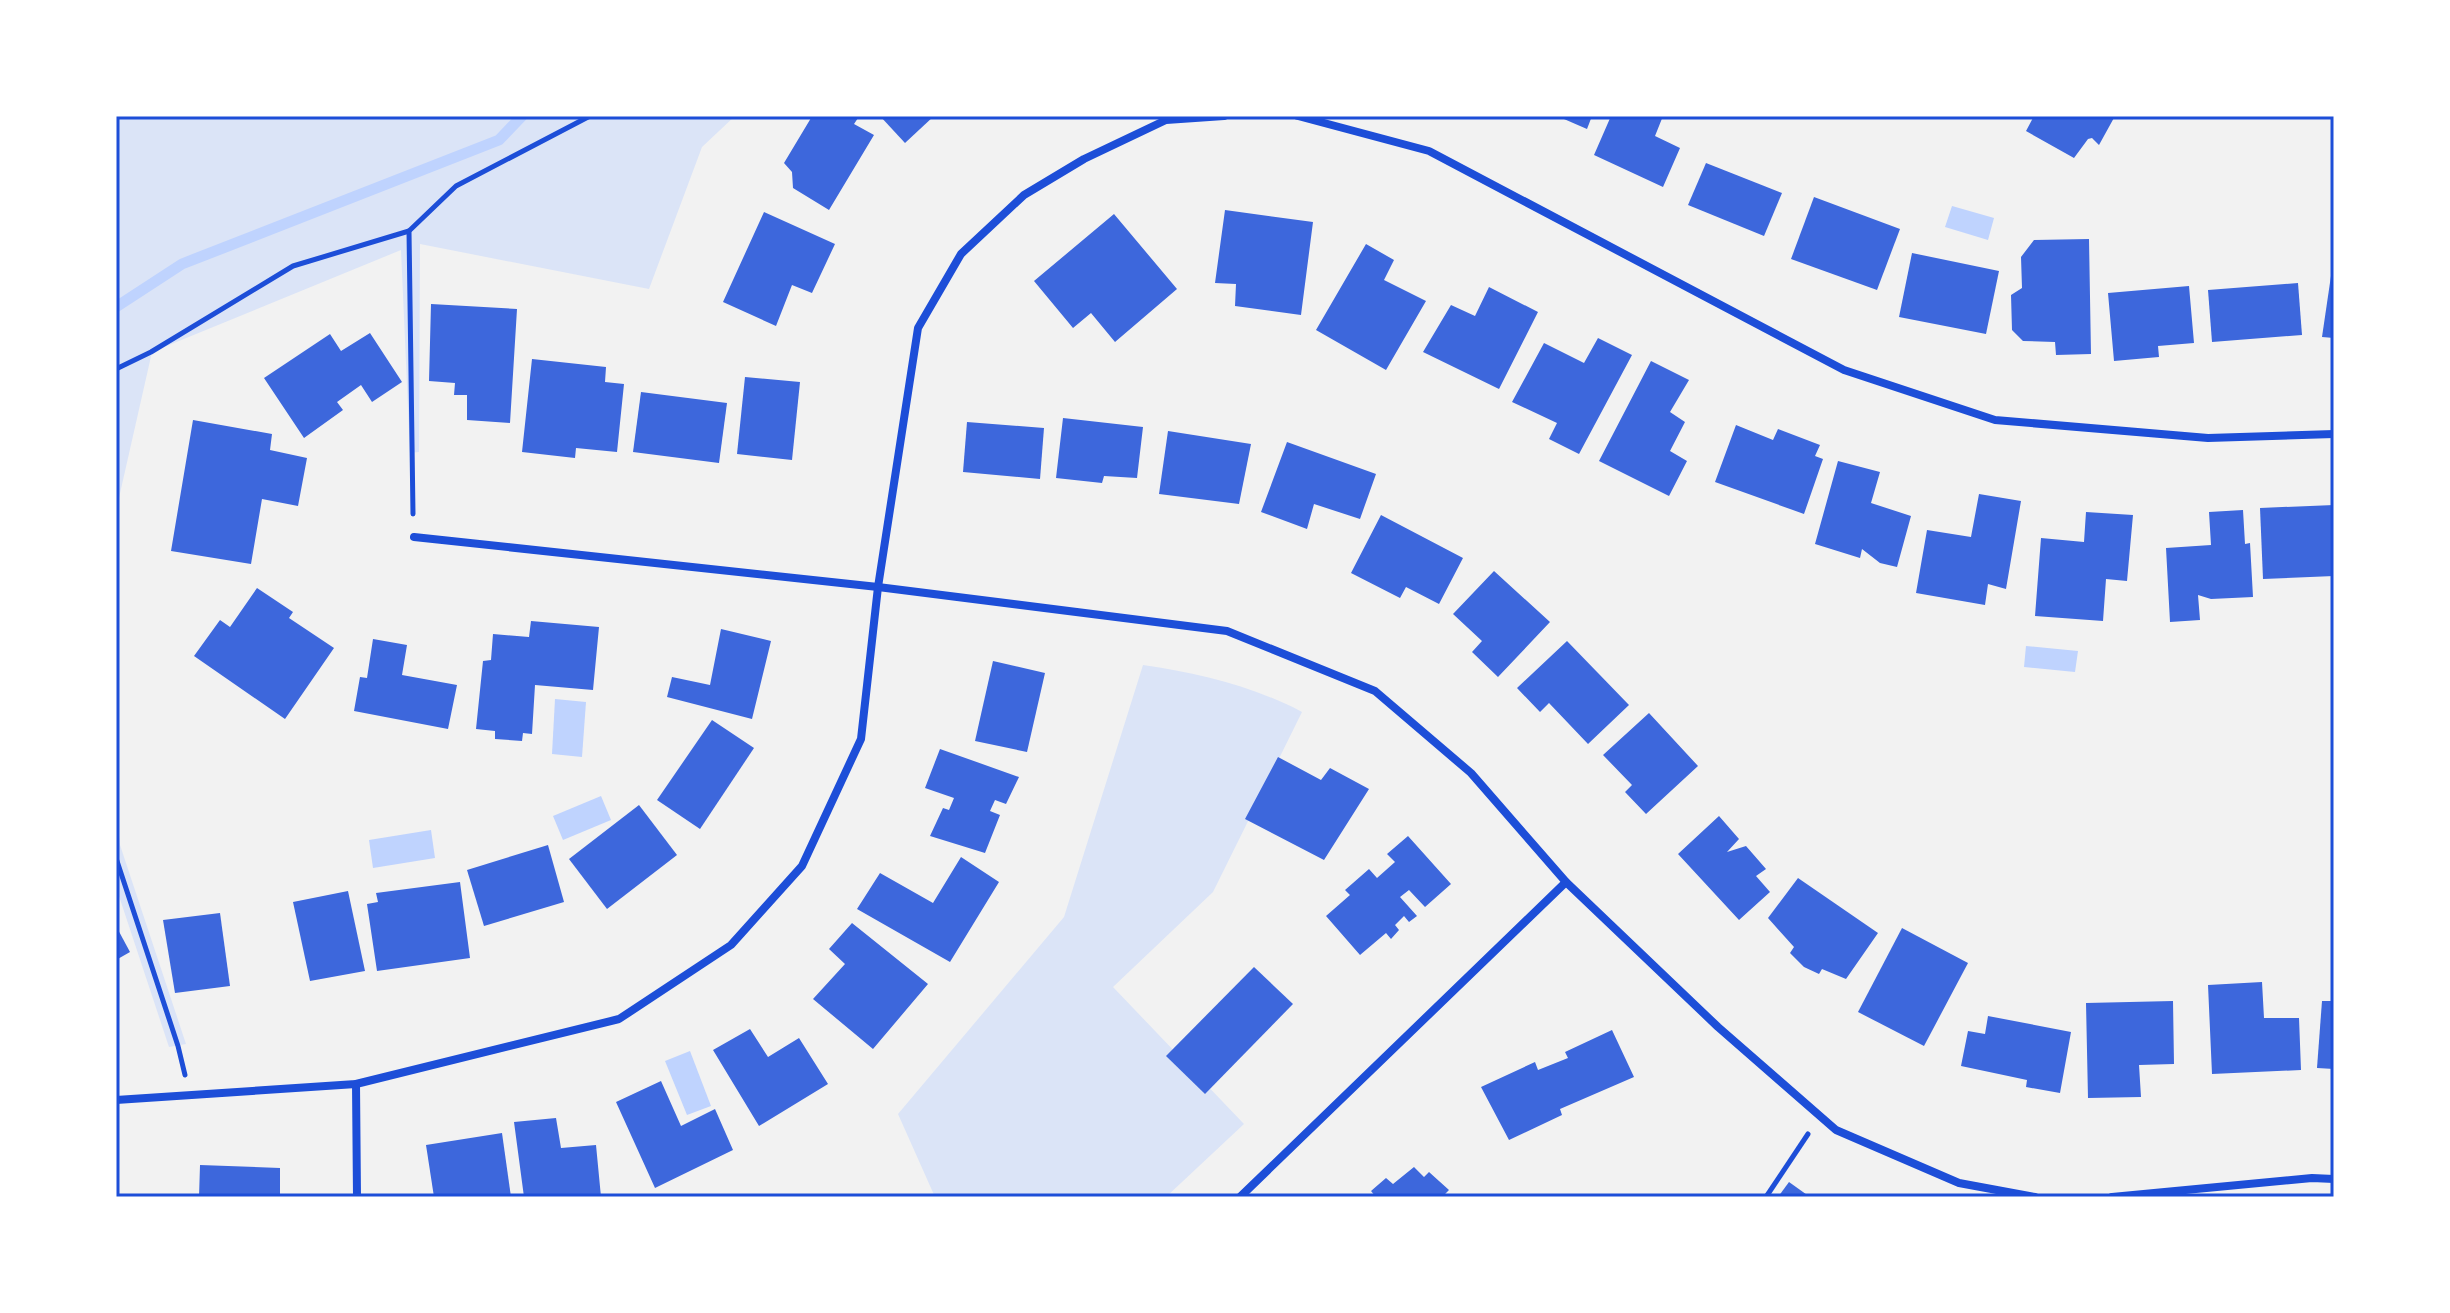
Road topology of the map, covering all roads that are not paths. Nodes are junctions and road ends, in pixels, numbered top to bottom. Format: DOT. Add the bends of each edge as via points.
graph roads {
  1 [pos="1224,116"];
  2 [pos="1298,116"];
  3 [pos="2334,434"];
  4 [pos="414,537"];
  5 [pos="878,587"];
  6 [pos="1566,882"];
  7 [pos="356,1084"];
  8 [pos="116,1100"];
  9 [pos="2334,1179"];
  10 [pos="357,1197"];
  11 [pos="1240,1197"];
  12 [pos="2035,1197"];
  13 [pos="2112,1197"];
  1 -- 5 [label="street" via="1166,120 1084,159 1024,195 961,254 918,328"];
  2 -- 3 [label="street" via="1429,151 1844,370 1995,420 2208,438"];
  4 -- 5 [label="street"];
  5 -- 6 [label="street" via="1227,631 1375,691 1471,773"];
  5 -- 7 [label="street" via="861,739 802,866 731,945 619,1019"];
  6 -- 11 [label="street"];
  6 -- 12 [label="street" via="1836,1130 1959,1183"];
  7 -- 8 [label="street"];
  7 -- 10 [label="street"];
  9 -- 13 [label="street"];
}
